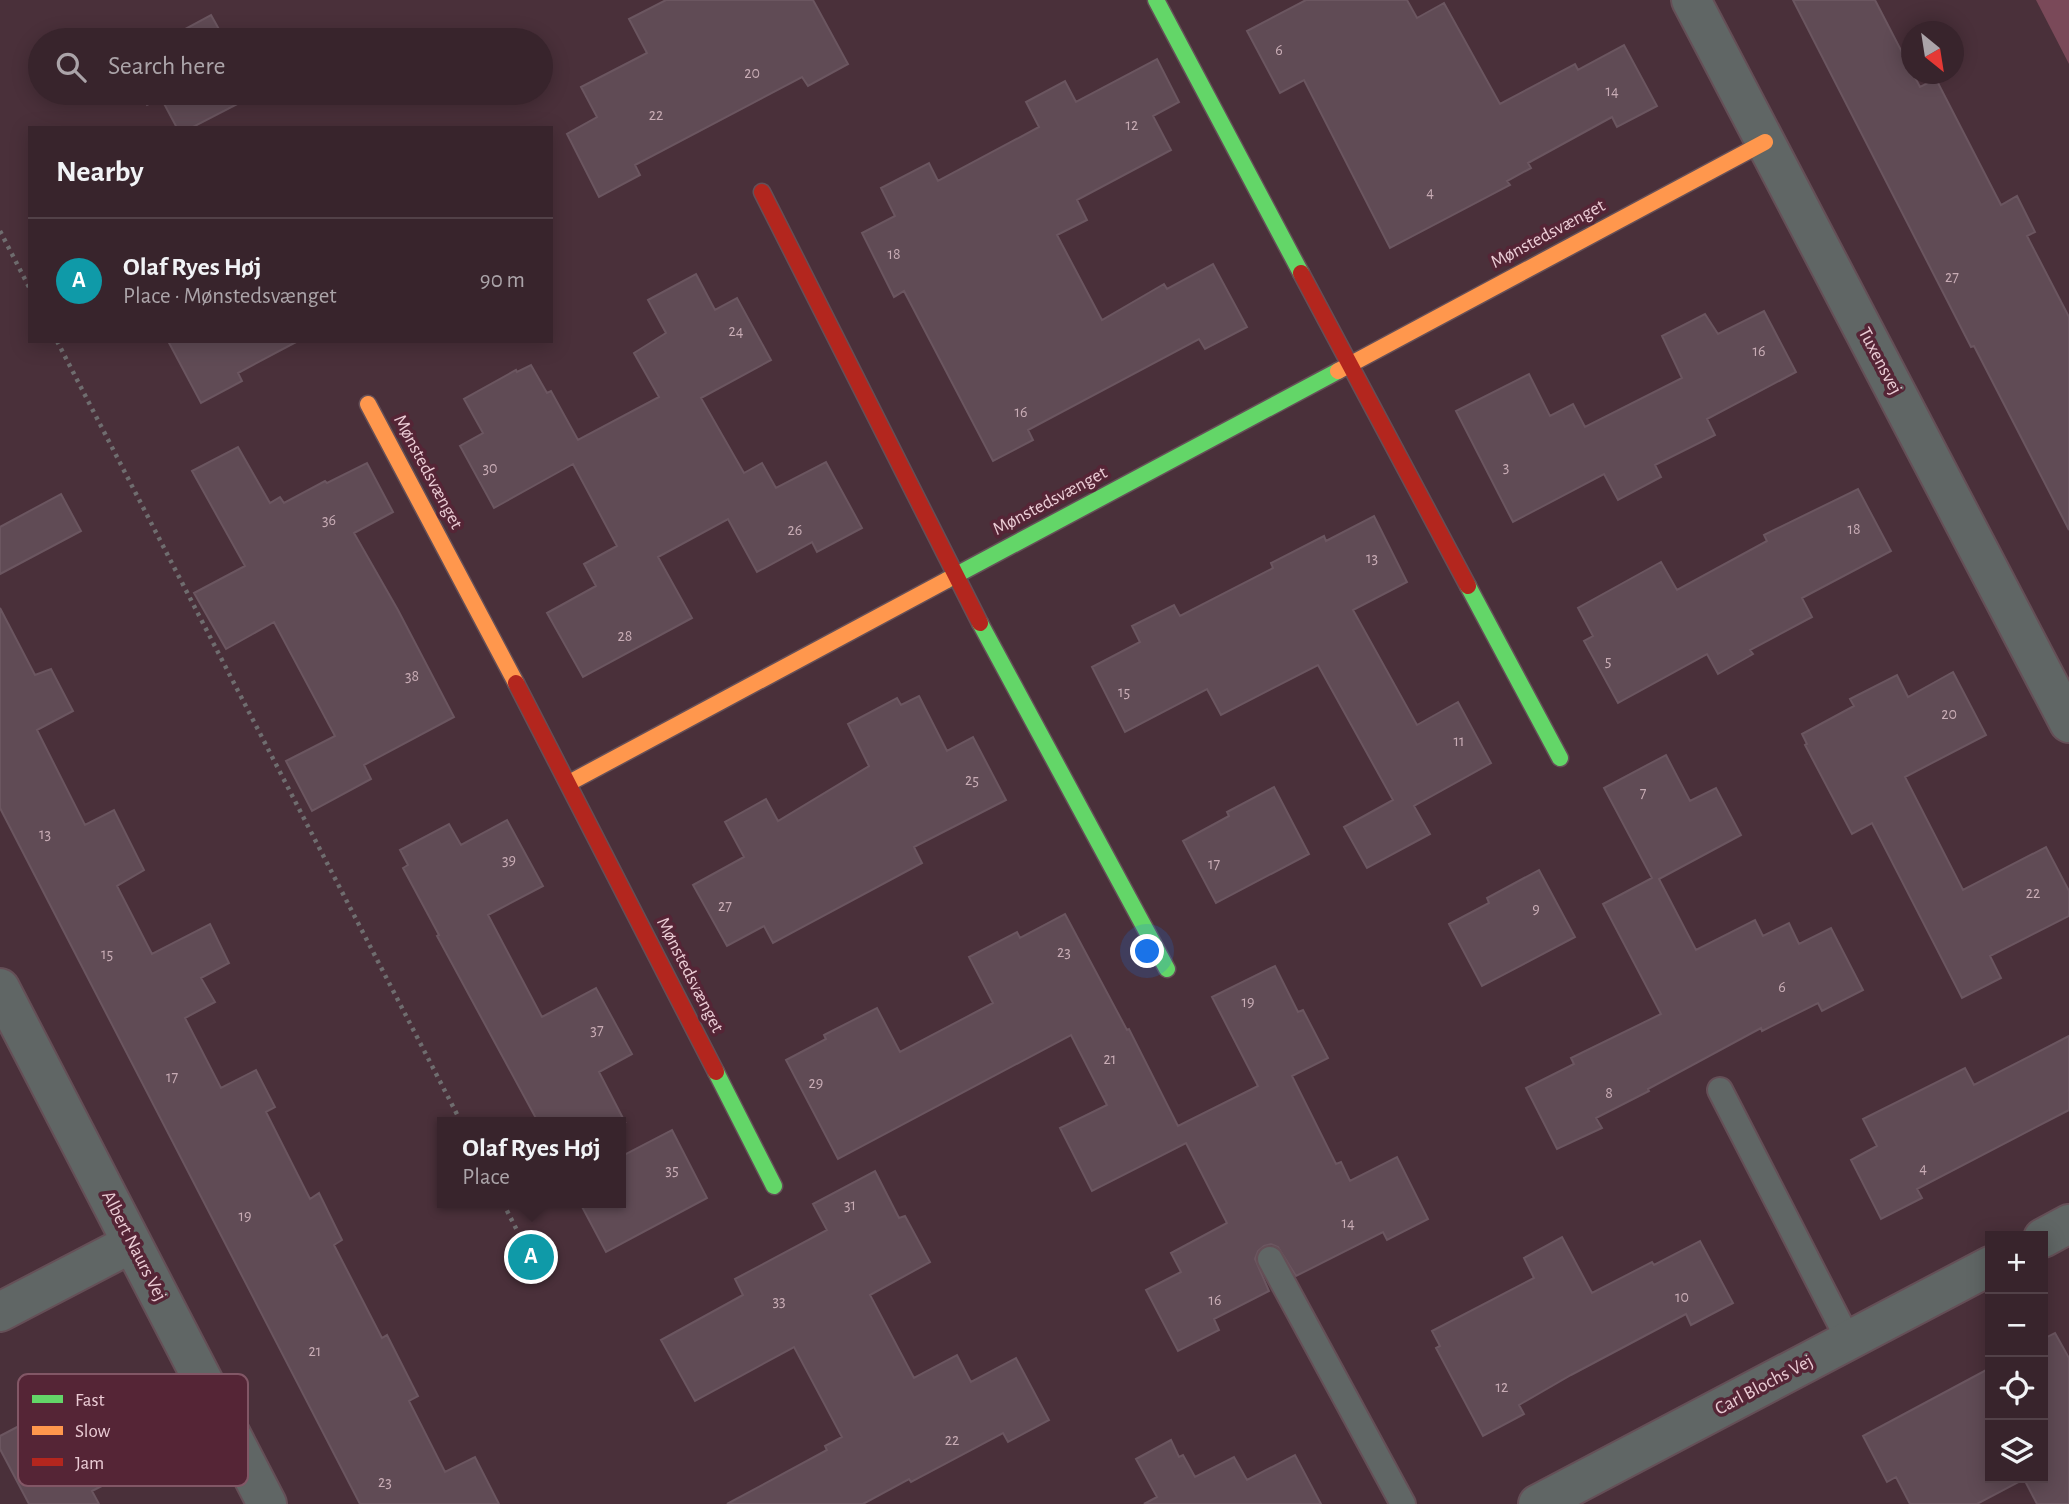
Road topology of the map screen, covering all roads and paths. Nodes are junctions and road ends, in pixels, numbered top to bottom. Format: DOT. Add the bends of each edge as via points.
graph roads {
  1 [pos="1156,0"];
  2 [pos="1691,0"];
  3 [pos="1765,142"];
  4 [pos="762,192"];
  5 [pos="0,231"];
  6 [pos="28,285"];
  7 [pos="58,343"];
  8 [pos="1350,364"];
  9 [pos="368,404"];
  10 [pos="954,576"];
  11 [pos="2069,723"];
  12 [pos="1560,758"];
  13 [pos="569,783"];
  14 [pos="1167,969"];
  15 [pos="0,988"];
  16 [pos="1720,1090"];
  17 [pos="458,1117"];
  18 [pos="774,1186"];
  19 [pos="506,1208"];
  20 [pos="2069,1224"];
  21 [pos="2048,1235"];
  22 [pos="522,1240"];
  23 [pos="132,1243"];
  24 [pos="1270,1259"];
  25 [pos="1985,1269"];
  26 [pos="0,1312"];
  27 [pos="1849,1341"];
  28 [pos="200,1374"];
  29 [pos="248,1467"];
  30 [pos="267,1504"];
  31 [pos="1403,1504"];
  32 [pos="1538,1504"];
  1 -- 8 [label="street"];
  2 -- 3 [label="street, Tuxensvej"];
  3 -- 8 [label="street, Mønstedsvænget"];
  3 -- 11 [label="street, Tuxensvej"];
  4 -- 10 [label="street"];
  5 -- 6 [label="path"];
  7 -- 17 [label="path"];
  8 -- 10 [label="street, Mønstedsvænget"];
  8 -- 12 [label="street"];
  9 -- 13 [label="street, Mønstedsvænget"];
  10 -- 13 [label="street, Mønstedsvænget"];
  10 -- 14 [label="street"];
  13 -- 18 [label="street, Mønstedsvænget"];
  15 -- 23 [label="street, Albert Naurs Vej"];
  16 -- 27 [label="lane"];
  19 -- 22 [label="path"];
  20 -- 21 [label="street"];
  23 -- 26 [label="street"];
  23 -- 28 [label="street, Albert Naurs Vej"];
  24 -- 31 [label="lane"];
  25 -- 27 [label="street, Carl Blochs Vej"];
  27 -- 32 [label="street, Carl Blochs Vej"];
  29 -- 30 [label="street, Albert Naurs Vej"];
}
